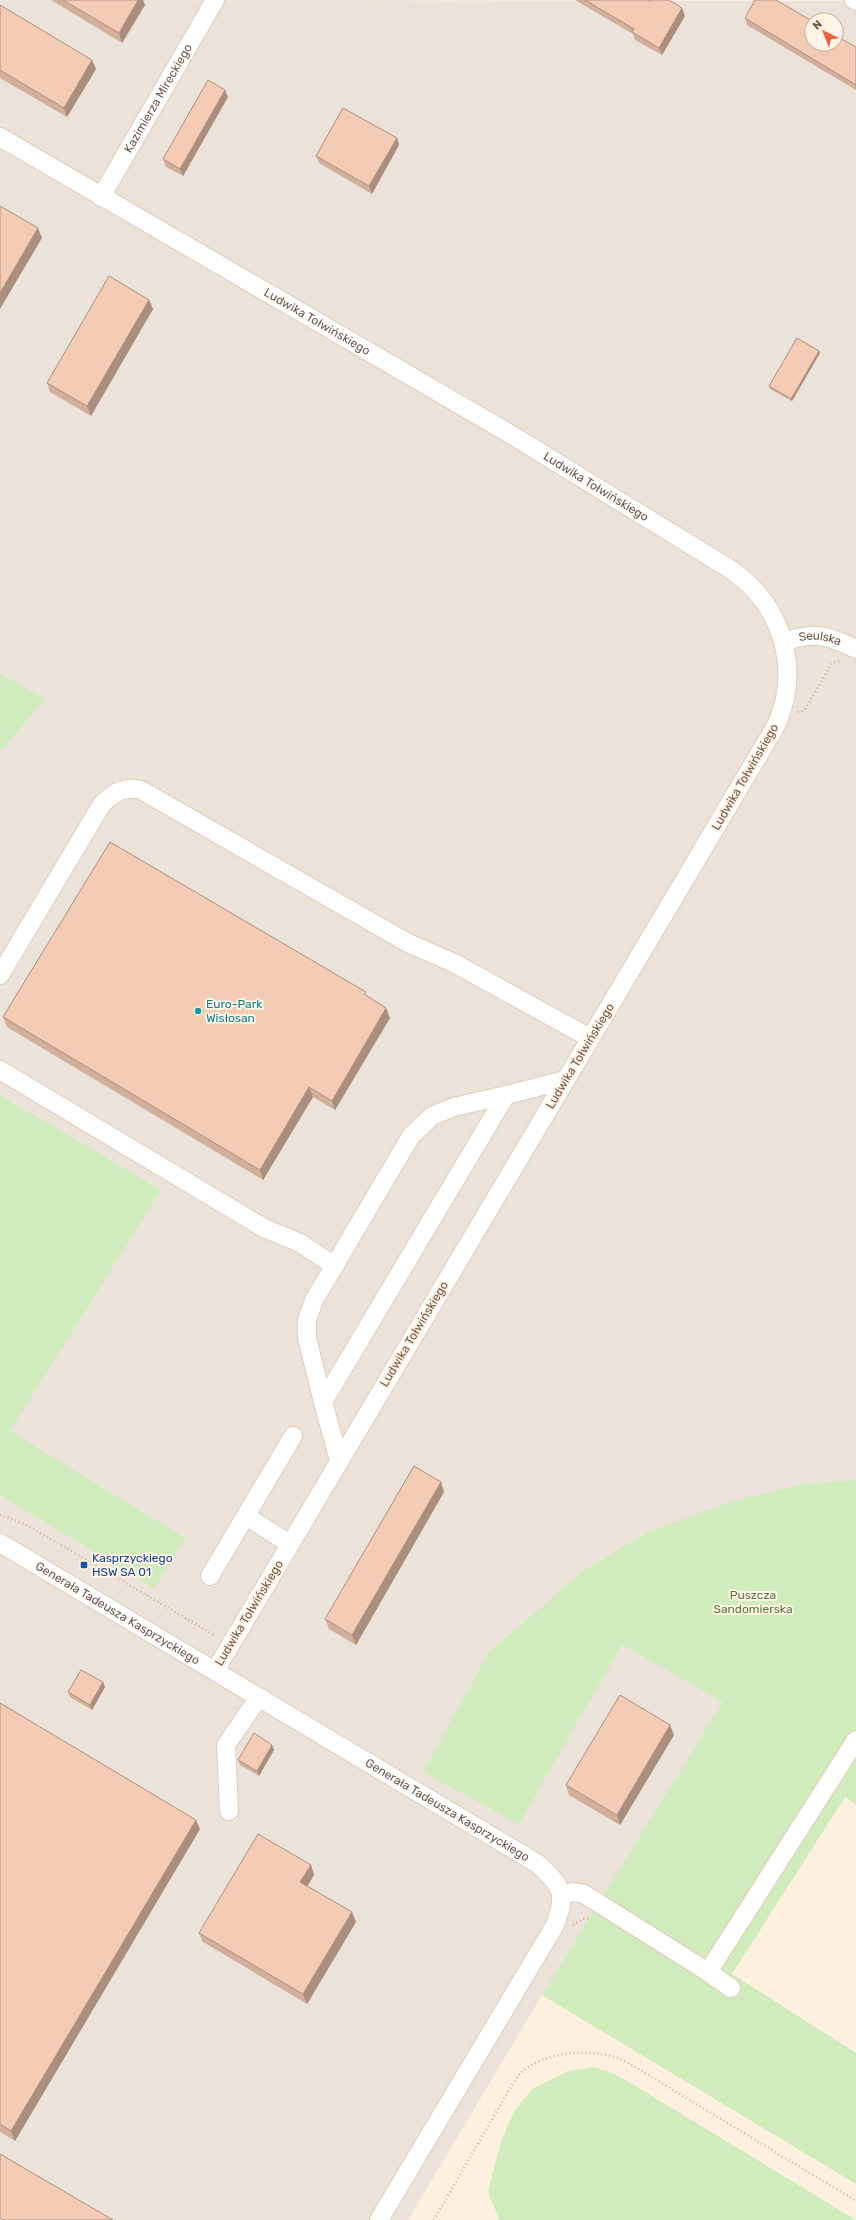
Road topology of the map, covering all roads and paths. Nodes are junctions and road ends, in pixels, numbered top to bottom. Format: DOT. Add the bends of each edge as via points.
graph roads {
  1 [pos="215,0"];
  2 [pos="0,137"];
  3 [pos="101,197"];
  4 [pos="784,642"];
  5 [pos="856,649"];
  6 [pos="842,661"];
  7 [pos="782,709"];
  8 [pos="0,975"];
  9 [pos="590,1038"];
  10 [pos="0,1070"];
  11 [pos="565,1080"];
  12 [pos="506,1095"];
  13 [pos="335,1266"];
  14 [pos="323,1402"];
  15 [pos="294,1436"];
  16 [pos="339,1460"];
  17 [pos="0,1515"];
  18 [pos="246,1516"];
  19 [pos="0,1543"];
  20 [pos="290,1544"];
  21 [pos="210,1576"];
  22 [pos="230,1645"];
  23 [pos="215,1670"];
  24 [pos="259,1697"];
  25 [pos="856,1740"];
  26 [pos="229,1811"];
  27 [pos="561,1895"];
  28 [pos="594,1918"];
  29 [pos="568,1930"];
  30 [pos="708,1972"];
  31 [pos="731,1988"];
  32 [pos="856,2202"];
  33 [pos="434,2219"];
  34 [pos="379,2220"];
  35 [pos="438,2220"];
  1 -- 3 [label="street, Kazimierza Mireckiego"];
  2 -- 3 [label="street, Ludwika Tołwińskiego"];
  3 -- 4 [label="street, Ludwika Tołwińskiego" via="510,434 730,569 762,598 777,622"];
  4 -- 5 [label="street, Seulska" via="810,634 830,637"];
  4 -- 7 [label="street, Ludwika Tołwińskiego" via="788,668"];
  6 -- 7 [label="path" via="832,663 804,711 799,713"];
  7 -- 9 [label="street, Ludwika Tołwińskiego" via="757,758"];
  8 -- 9 [label="street" via="102,804 110,795 121,789 132,788 141,790 408,943 454,963"];
  9 -- 11 [label="street, Ludwika Tołwińskiego"];
  10 -- 13 [label="street" via="264,1228 300,1243"];
  11 -- 12 [label="street"];
  11 -- 16 [label="street, Ludwika Tołwińskiego"];
  12 -- 13 [label="street" via="454,1107 432,1116 411,1136"];
  12 -- 14 [label="street"];
  13 -- 14 [label="street" via="314,1300 307,1320 307,1338"];
  14 -- 16 [label="street"];
  15 -- 18 [label="street"];
  16 -- 20 [label="street, Ludwika Tołwińskiego"];
  17 -- 22 [label="path" via="25,1524"];
  18 -- 20 [label="street"];
  18 -- 21 [label="street"];
  19 -- 23 [label="street, Generała Tadeusza Kasprzyckiego"];
  20 -- 22 [label="street, Ludwika Tołwińskiego"];
  22 -- 23 [label="street, Ludwika Tołwińskiego"];
  23 -- 24 [label="street, Generała Tadeusza Kasprzyckiego"];
  24 -- 26 [label="street" via="226,1745"];
  24 -- 27 [label="street, Generała Tadeusza Kasprzyckiego" via="538,1864 554,1878"];
  25 -- 30 [label="street"];
  27 -- 30 [label="street" via="573,1892 584,1894"];
  27 -- 34 [label="street" via="562,1906 555,1925"];
  28 -- 29 [label="path" via="583,1919"];
  30 -- 31 [label="street"];
  32 -- 33 [label="path" via="637,2068 615,2057 591,2053 563,2054 542,2060 522,2073 508,2090"];
  33 -- 35 [label="path"];
}
